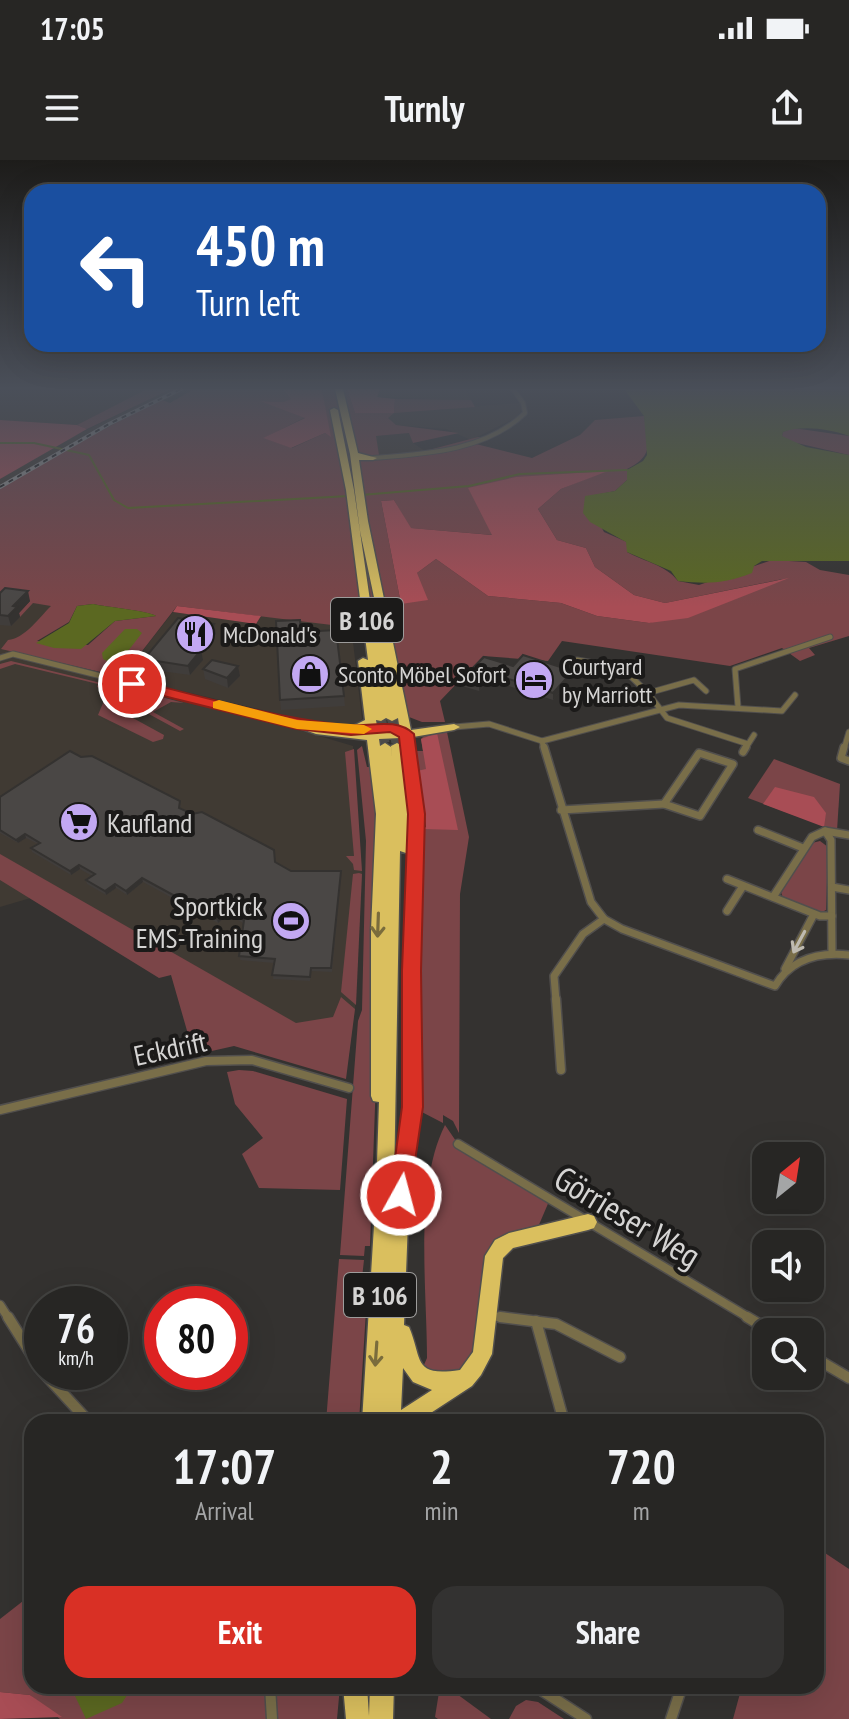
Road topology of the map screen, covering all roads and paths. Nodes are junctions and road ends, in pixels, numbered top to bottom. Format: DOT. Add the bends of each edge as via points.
graph roads {
  1 [pos="348,462"];
  2 [pos="358,462"];
  3 [pos="356,492"];
  4 [pos="359,522"];
  5 [pos="830,637"];
  6 [pos="1,656"];
  7 [pos="577,660"];
  8 [pos="706,691"];
  9 [pos="648,693"];
  10 [pos="795,695"];
  11 [pos="738,707"];
  12 [pos="660,710"];
  13 [pos="704,720"];
  14 [pos="297,725"];
  15 [pos="454,727"];
  16 [pos="696,728"];
  17 [pos="392,732"];
  18 [pos="849,732"];
  19 [pos="352,733"];
  20 [pos="689,735"];
  21 [pos="754,735"];
  22 [pos="542,741"];
  23 [pos="748,744"];
  24 [pos="743,752"];
  25 [pos="849,761"];
  26 [pos="664,804"];
  27 [pos="561,810"];
  28 [pos="758,830"];
  29 [pos="825,831"];
  30 [pos="849,835"];
  31 [pos="803,848"];
  32 [pos="727,879"];
  33 [pos="743,886"];
  34 [pos="832,887"];
  35 [pos="849,890"];
  36 [pos="773,897"];
  37 [pos="727,911"];
  38 [pos="814,914"];
  39 [pos="832,916"];
  40 [pos="604,919"];
  41 [pos="832,953"];
  42 [pos="849,955"];
  43 [pos="785,970"];
  44 [pos="561,1070"];
  45 [pos="349,1088"];
  46 [pos="0,1110"];
  47 [pos="458,1144"];
  48 [pos="393,1194"];
  49 [pos="588,1222"];
  50 [pos="398,1297"];
  51 [pos="0,1305"];
  52 [pos="487,1316"];
  53 [pos="752,1320"];
  54 [pos="536,1321"];
  55 [pos="24,1343"];
  56 [pos="620,1357"];
  57 [pos="824,1363"];
  58 [pos="467,1378"];
  59 [pos="849,1378"];
  60 [pos="59,1390"];
  61 [pos="81,1414"];
  62 [pos="373,1414"];
  63 [pos="391,1414"];
  64 [pos="413,1414"];
  65 [pos="562,1414"];
  66 [pos="270,1694"];
  67 [pos="358,1694"];
  68 [pos="382,1694"];
  69 [pos="547,1694"];
  70 [pos="679,1694"];
  71 [pos="272,1719"];
  72 [pos="358,1719"];
  73 [pos="381,1719"];
  74 [pos="586,1719"];
  75 [pos="671,1719"];
  1 -- 3 [label="highway"];
  2 -- 3 [label="highway"];
  3 -- 4 [label="highway"];
  4 -- 17 [label="highway"];
  4 -- 17 [label="highway" via="352,538 356,604"];
  5 -- 11 [label="street" via="799,652 735,669"];
  6 -- 14 [label="street" via="13,654"];
  7 -- 9 [label="street" via="622,668"];
  8 -- 9 [label="street" via="694,680"];
  9 -- 12 [label="street"];
  10 -- 11 [label="street" via="782,711"];
  11 -- 12 [label="street" via="679,705"];
  12 -- 16 [label="street" via="667,718"];
  12 -- 22 [label="street"];
  13 -- 16 [label="street"];
  14 -- 19 [label="highway" via="320,733"];
  15 -- 17 [label="highway"];
  15 -- 22 [label="street" via="489,724"];
  16 -- 20 [label="street"];
  16 -- 23 [label="street"];
  17 -- 19 [label="highway"];
  17 -- 19 [label="highway"];
  17 -- 48 [label="highway, B 106" via="406,836"];
  17 -- 48 [label="highway, one-way" via="382,814 378,946 379,1102"];
  18 -- 25 [label="street" via="841,758"];
  21 -- 23 [label="street"];
  22 -- 27 [label="street"];
  23 -- 24 [label="street"];
  26 -- 26 [label="street" via="699,753 733,764 700,816"];
  26 -- 27 [label="street"];
  27 -- 40 [label="street" via="591,902"];
  28 -- 31 [label="street"];
  29 -- 30 [label="street"];
  29 -- 31 [label="street"];
  29 -- 34 [label="street" via="831,840"];
  31 -- 36 [label="street"];
  32 -- 33 [label="street"];
  33 -- 36 [label="street"];
  33 -- 37 [label="street"];
  34 -- 35 [label="street"];
  34 -- 39 [label="street"];
  36 -- 38 [label="street"];
  38 -- 39 [label="street"];
  38 -- 43 [label="street, one-way"];
  39 -- 41 [label="street"];
  40 -- 43 [label="street" via="775,986"];
  40 -- 44 [label="street" via="583,934 554,976"];
  41 -- 42 [label="street"];
  41 -- 43 [label="street"];
  45 -- 46 [label="street, Eckdrift" via="239,1058 206,1061"];
  47 -- 49 [label="street, Görrieser Weg"];
  48 -- 50 [label="highway, B 106"];
  48 -- 62 [label="highway, B 106, one-way"];
  49 -- 52 [label="highway" via="501,1246 494,1256"];
  49 -- 53 [label="street, Görrieser Weg"];
  50 -- 58 [label="highway" via="406,1359 419,1376 444,1383"];
  50 -- 63 [label="highway, B 106"];
  51 -- 55 [label="street"];
  52 -- 54 [label="street"];
  52 -- 58 [label="highway" via="482,1354"];
  54 -- 56 [label="street" via="556,1324"];
  54 -- 65 [label="street"];
  57 -- 59 [label="street"];
  58 -- 64 [label="highway"];
  60 -- 61 [label="street"];
  66 -- 71 [label="street"];
  67 -- 72 [label="highway"];
  68 -- 73 [label="highway"];
  69 -- 74 [label="street"];
  70 -- 75 [label="street"];
}
